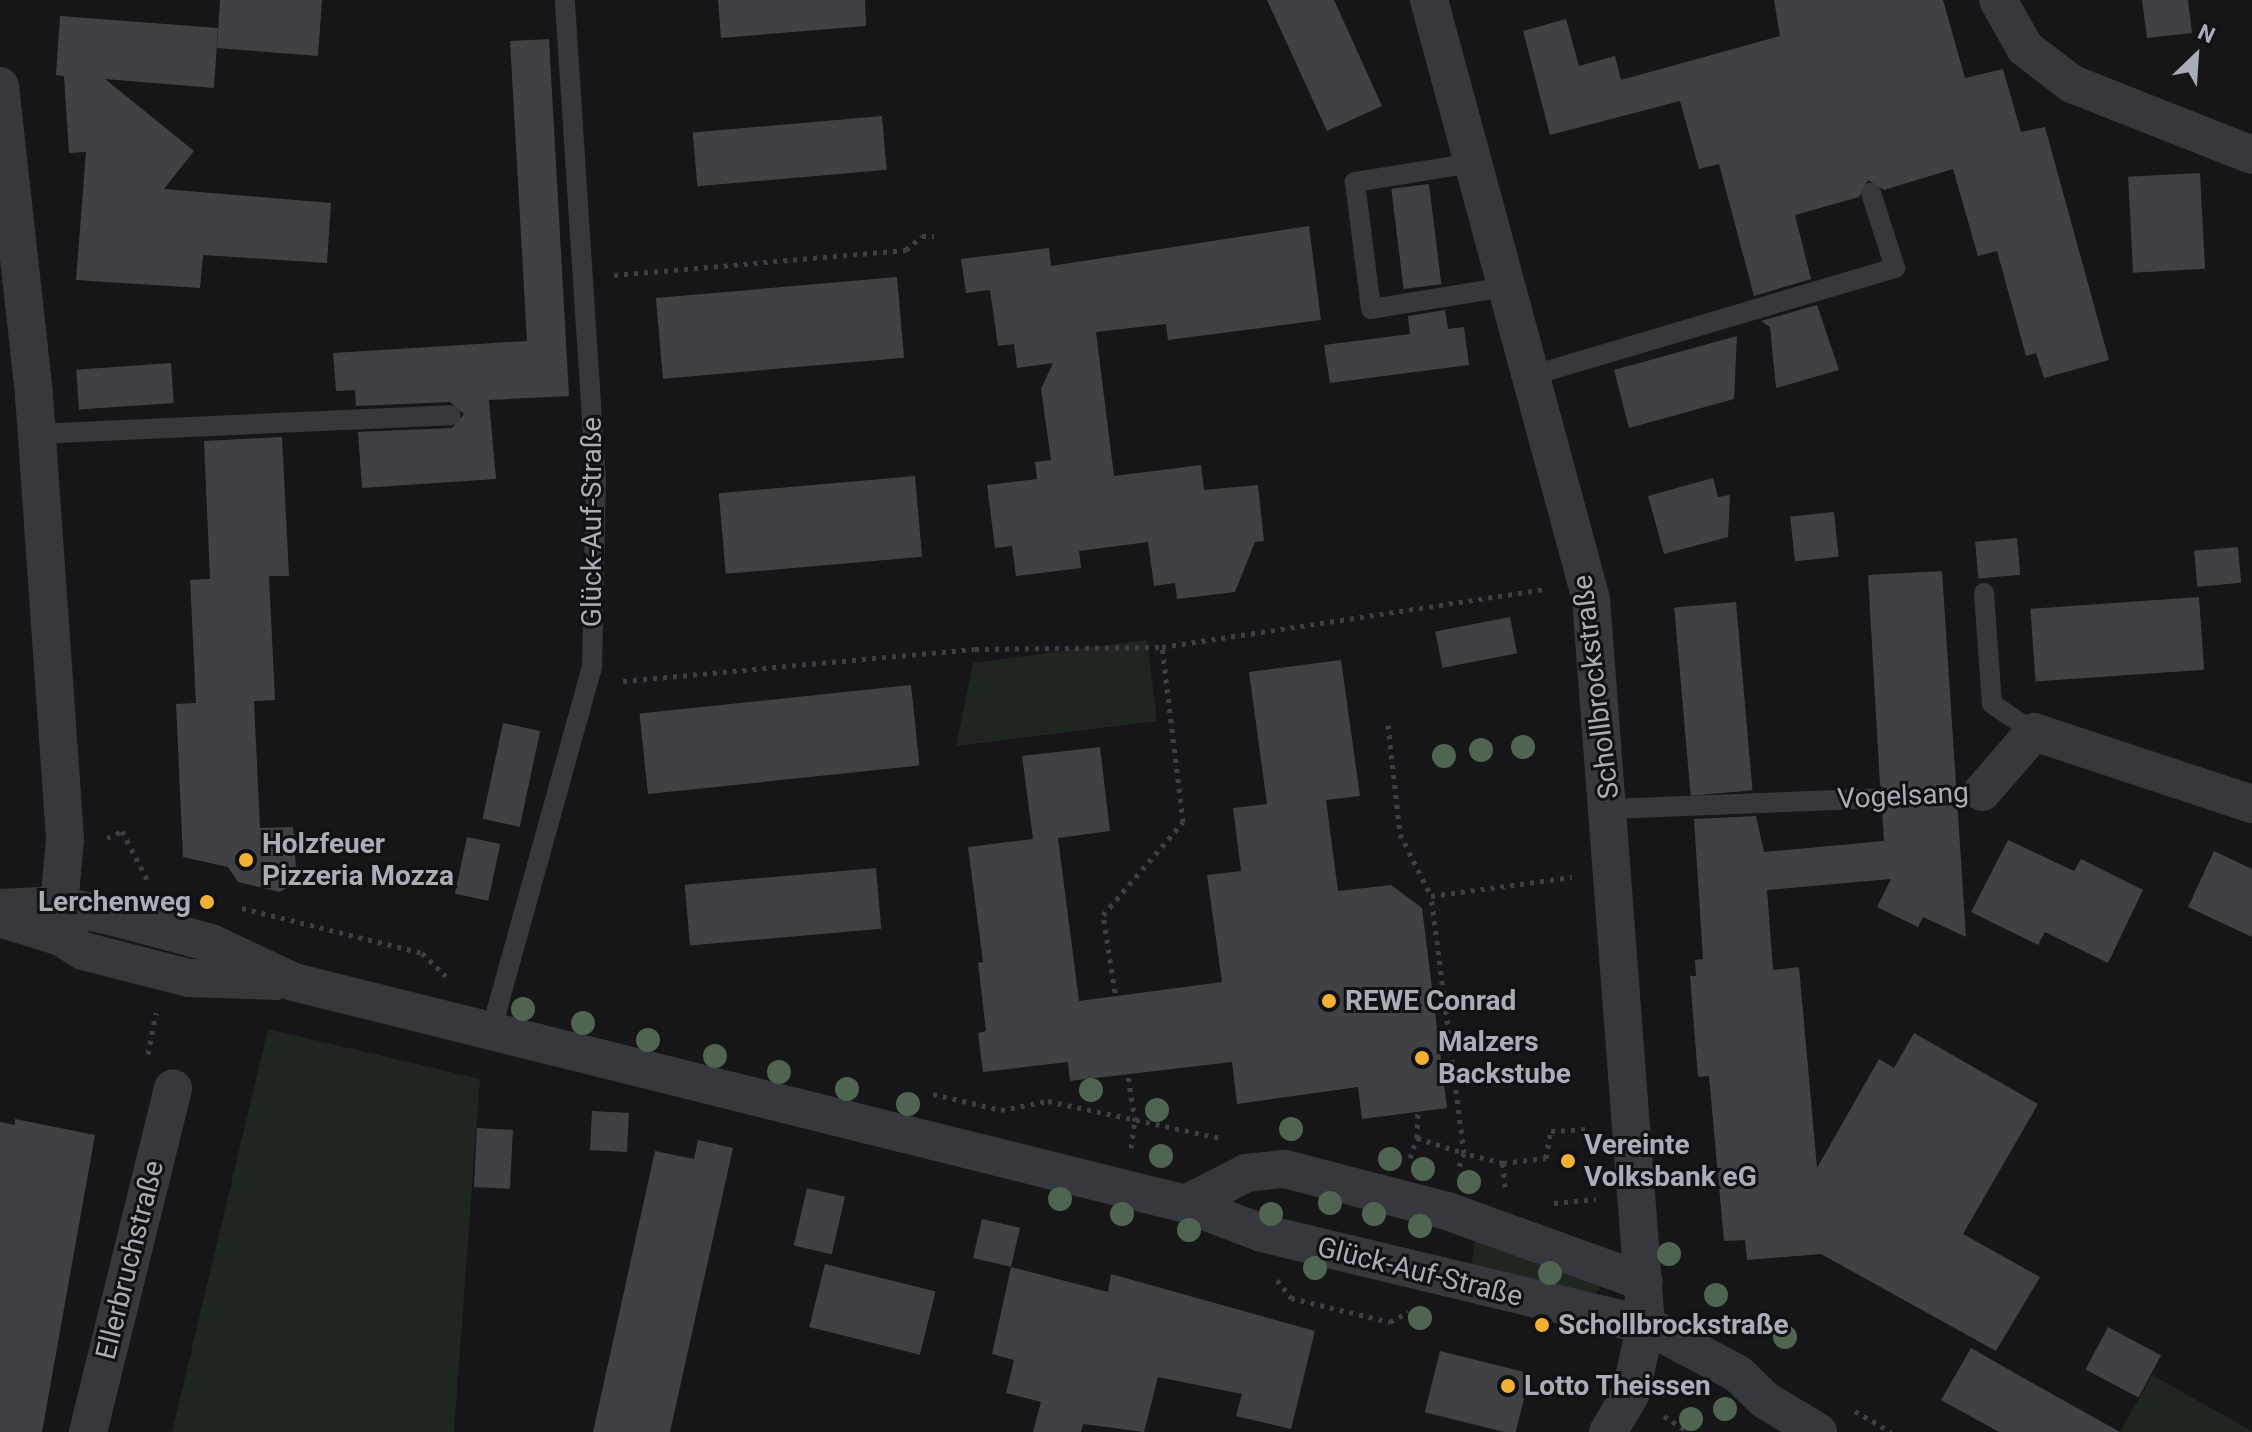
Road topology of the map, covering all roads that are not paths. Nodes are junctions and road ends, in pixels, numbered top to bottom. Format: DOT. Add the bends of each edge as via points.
graph roads {
  1 [pos="565,0"];
  2 [pos="1429,0"];
  3 [pos="1998,0"];
  4 [pos="0,86"];
  5 [pos="2252,155"];
  6 [pos="1472,163"];
  7 [pos="1871,193"];
  8 [pos="1506,287"];
  9 [pos="1530,376"];
  10 [pos="451,415"];
  11 [pos="36,434"];
  12 [pos="1984,593"];
  13 [pos="2034,732"];
  14 [pos="1982,792"];
  15 [pos="1880,798"];
  16 [pos="2252,804"];
  17 [pos="1610,809"];
  18 [pos="59,905"];
  19 [pos="0,908"];
  20 [pos="0,918"];
  21 [pos="294,982"];
  22 [pos="491,1031"];
  23 [pos="173,1088"];
  24 [pos="1186,1204"];
  25 [pos="1644,1282"];
  26 [pos="1646,1325"];
  27 [pos="88,1432"];
  28 [pos="1608,1432"];
  29 [pos="1818,1432"];
  1 -- 22 [label="lane, Glück-Auf-Straße" via="596,482 588,683"];
  2 -- 6 [label="street, Schollbrockstraße"];
  3 -- 5 [label="street" via="2025,48 2072,84"];
  4 -- 11 [label="street"];
  6 -- 8 [label="street, Schollbrockstraße"];
  6 -- 8 [label="lane" via="1355,182 1371,309"];
  7 -- 9 [label="lane" via="1895,268"];
  8 -- 9 [label="street, Schollbrockstraße"];
  9 -- 17 [label="street, Schollbrockstraße" via="1588,585"];
  10 -- 11 [label="lane"];
  11 -- 18 [label="street" via="66,851"];
  12 -- 13 [label="lane" via="1992,704"];
  13 -- 14 [label="street, Vogelsang"];
  13 -- 16 [label="street"];
  15 -- 17 [label="lane, Vogelsang"];
  17 -- 25 [label="street, Schollbrockstraße"];
  18 -- 19 [label="street, Glück-Auf-Straße"];
  18 -- 21 [label="street, Glück-Auf-Straße" via="211,943"];
  20 -- 21 [label="street, Glück-Auf-Straße" via="61,937 83,951 189,978"];
  21 -- 22 [label="street, Glück-Auf-Straße"];
  22 -- 24 [label="street, Glück-Auf-Straße"];
  23 -- 27 [label="street, Ellerbruchstraße"];
  24 -- 25 [label="street" via="1246,1173 1285,1169 1447,1211"];
  24 -- 26 [label="street, Glück-Auf-Straße" via="1262,1233"];
  25 -- 26 [label="street, Schollbrockstraße"];
  26 -- 28 [label="street, Schollbrockstraße" via="1630,1395"];
  26 -- 29 [label="street, Glück-Auf-Straße" via="1738,1374 1765,1400"];
}
